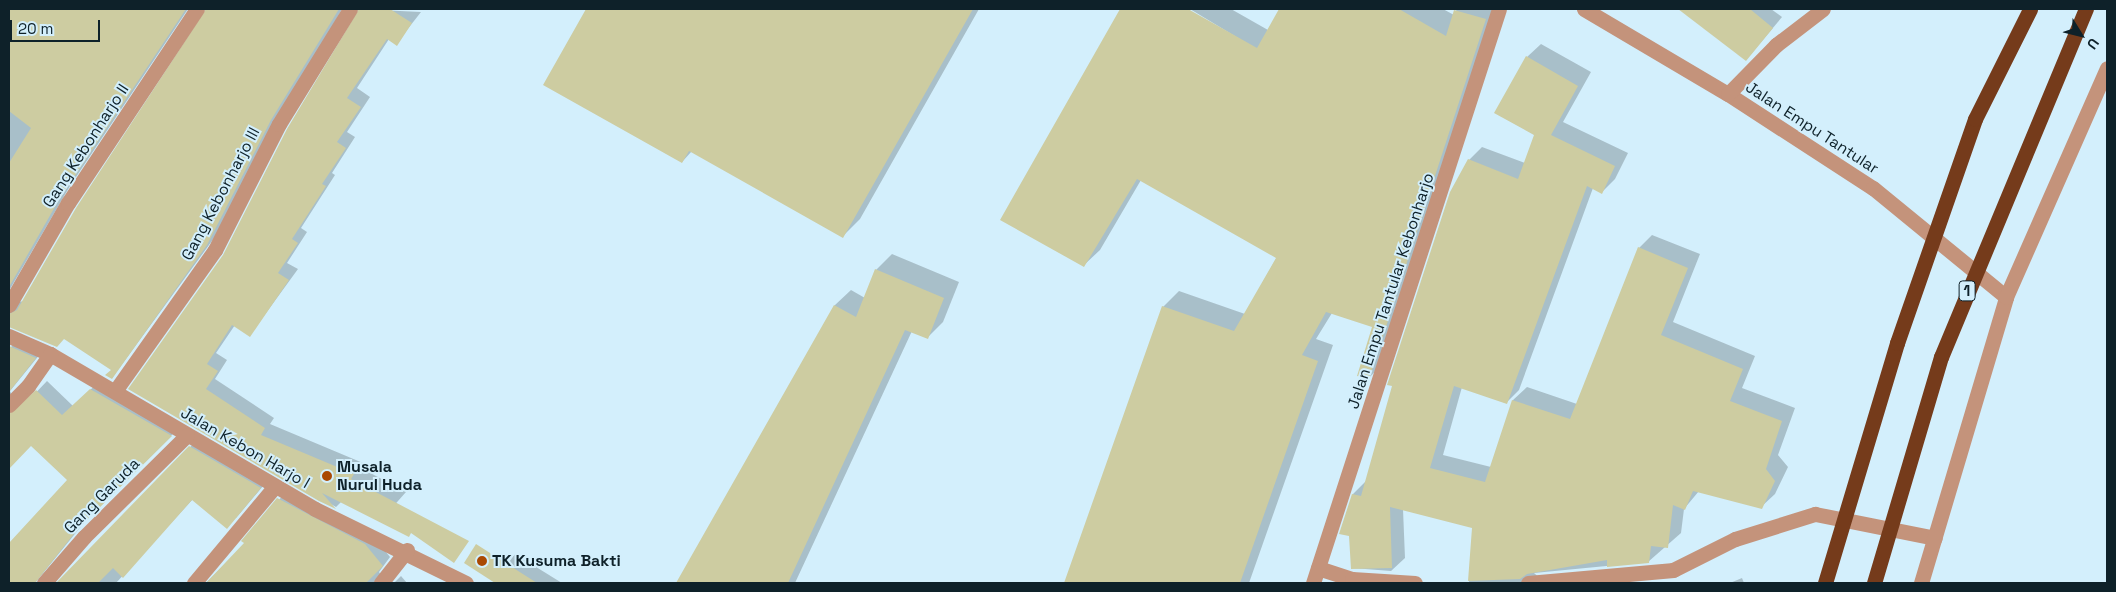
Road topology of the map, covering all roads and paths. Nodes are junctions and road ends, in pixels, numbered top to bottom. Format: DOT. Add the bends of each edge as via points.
graph roads {
  1 [pos="197,9"];
  2 [pos="350,9"];
  3 [pos="1499,9"];
  4 [pos="1584,9"];
  5 [pos="1823,9"];
  6 [pos="2030,9"];
  7 [pos="2086,9"];
  8 [pos="1604,14"];
  9 [pos="2107,68"];
  10 [pos="1728,94"];
  11 [pos="2006,297"];
  12 [pos="9,305"];
  13 [pos="9,336"];
  14 [pos="50,354"];
  15 [pos="115,391"];
  16 [pos="9,405"];
  17 [pos="187,435"];
  18 [pos="275,486"];
  19 [pos="1935,538"];
  20 [pos="407,550"];
  21 [pos="1318,568"];
  22 [pos="1673,570"];
  23 [pos="44,583"];
  24 [pos="194,583"];
  25 [pos="381,583"];
  26 [pos="466,583"];
  27 [pos="1313,583"];
  28 [pos="1415,583"];
  29 [pos="1528,583"];
  30 [pos="1659,583"];
  31 [pos="1825,583"];
  32 [pos="1874,583"];
  33 [pos="1921,583"];
  1 -- 12 [label="street, Gang Kebonharjo II" via="68,203"];
  2 -- 15 [label="street, Gang Kebonharjo III" via="279,124 215,250"];
  3 -- 21 [label="street, Jalan Empu Tantular Kebonharjo"];
  4 -- 8 [label="street, Jalan Empu Tantular"];
  5 -- 10 [label="street" via="1776,45"];
  6 -- 31 [label="highway, bridge" via="1975,118 1897,343"];
  7 -- 32 [label="highway, 1, bridge" via="1940,357"];
  8 -- 10 [label="street, Jalan Empu Tantular"];
  9 -- 11 [label="street"];
  10 -- 11 [label="street, Jalan Empu Tantular" via="1873,188"];
  11 -- 19 [label="street"];
  13 -- 14 [label="street, Jalan Kebon Harjo I"];
  14 -- 15 [label="street, Jalan Kebon Harjo I"];
  14 -- 16 [label="street" via="28,386"];
  15 -- 17 [label="street, Jalan Kebon Harjo I"];
  17 -- 18 [label="street, Jalan Kebon Harjo I"];
  17 -- 23 [label="street, Gang Garuda" via="84,537"];
  18 -- 20 [label="street, Jalan Kebon Harjo I"];
  18 -- 24 [label="street"];
  19 -- 22 [label="street" via="1815,514 1735,539"];
  19 -- 33 [label="street"];
  20 -- 25 [label="street"];
  20 -- 26 [label="street, Jalan Kebon Harjo I"];
  21 -- 27 [label="street, Jalan Empu Tantular Kebonharjo"];
  21 -- 28 [label="street" via="1352,579"];
  22 -- 29 [label="street"];
  22 -- 30 [label="street"];
}
